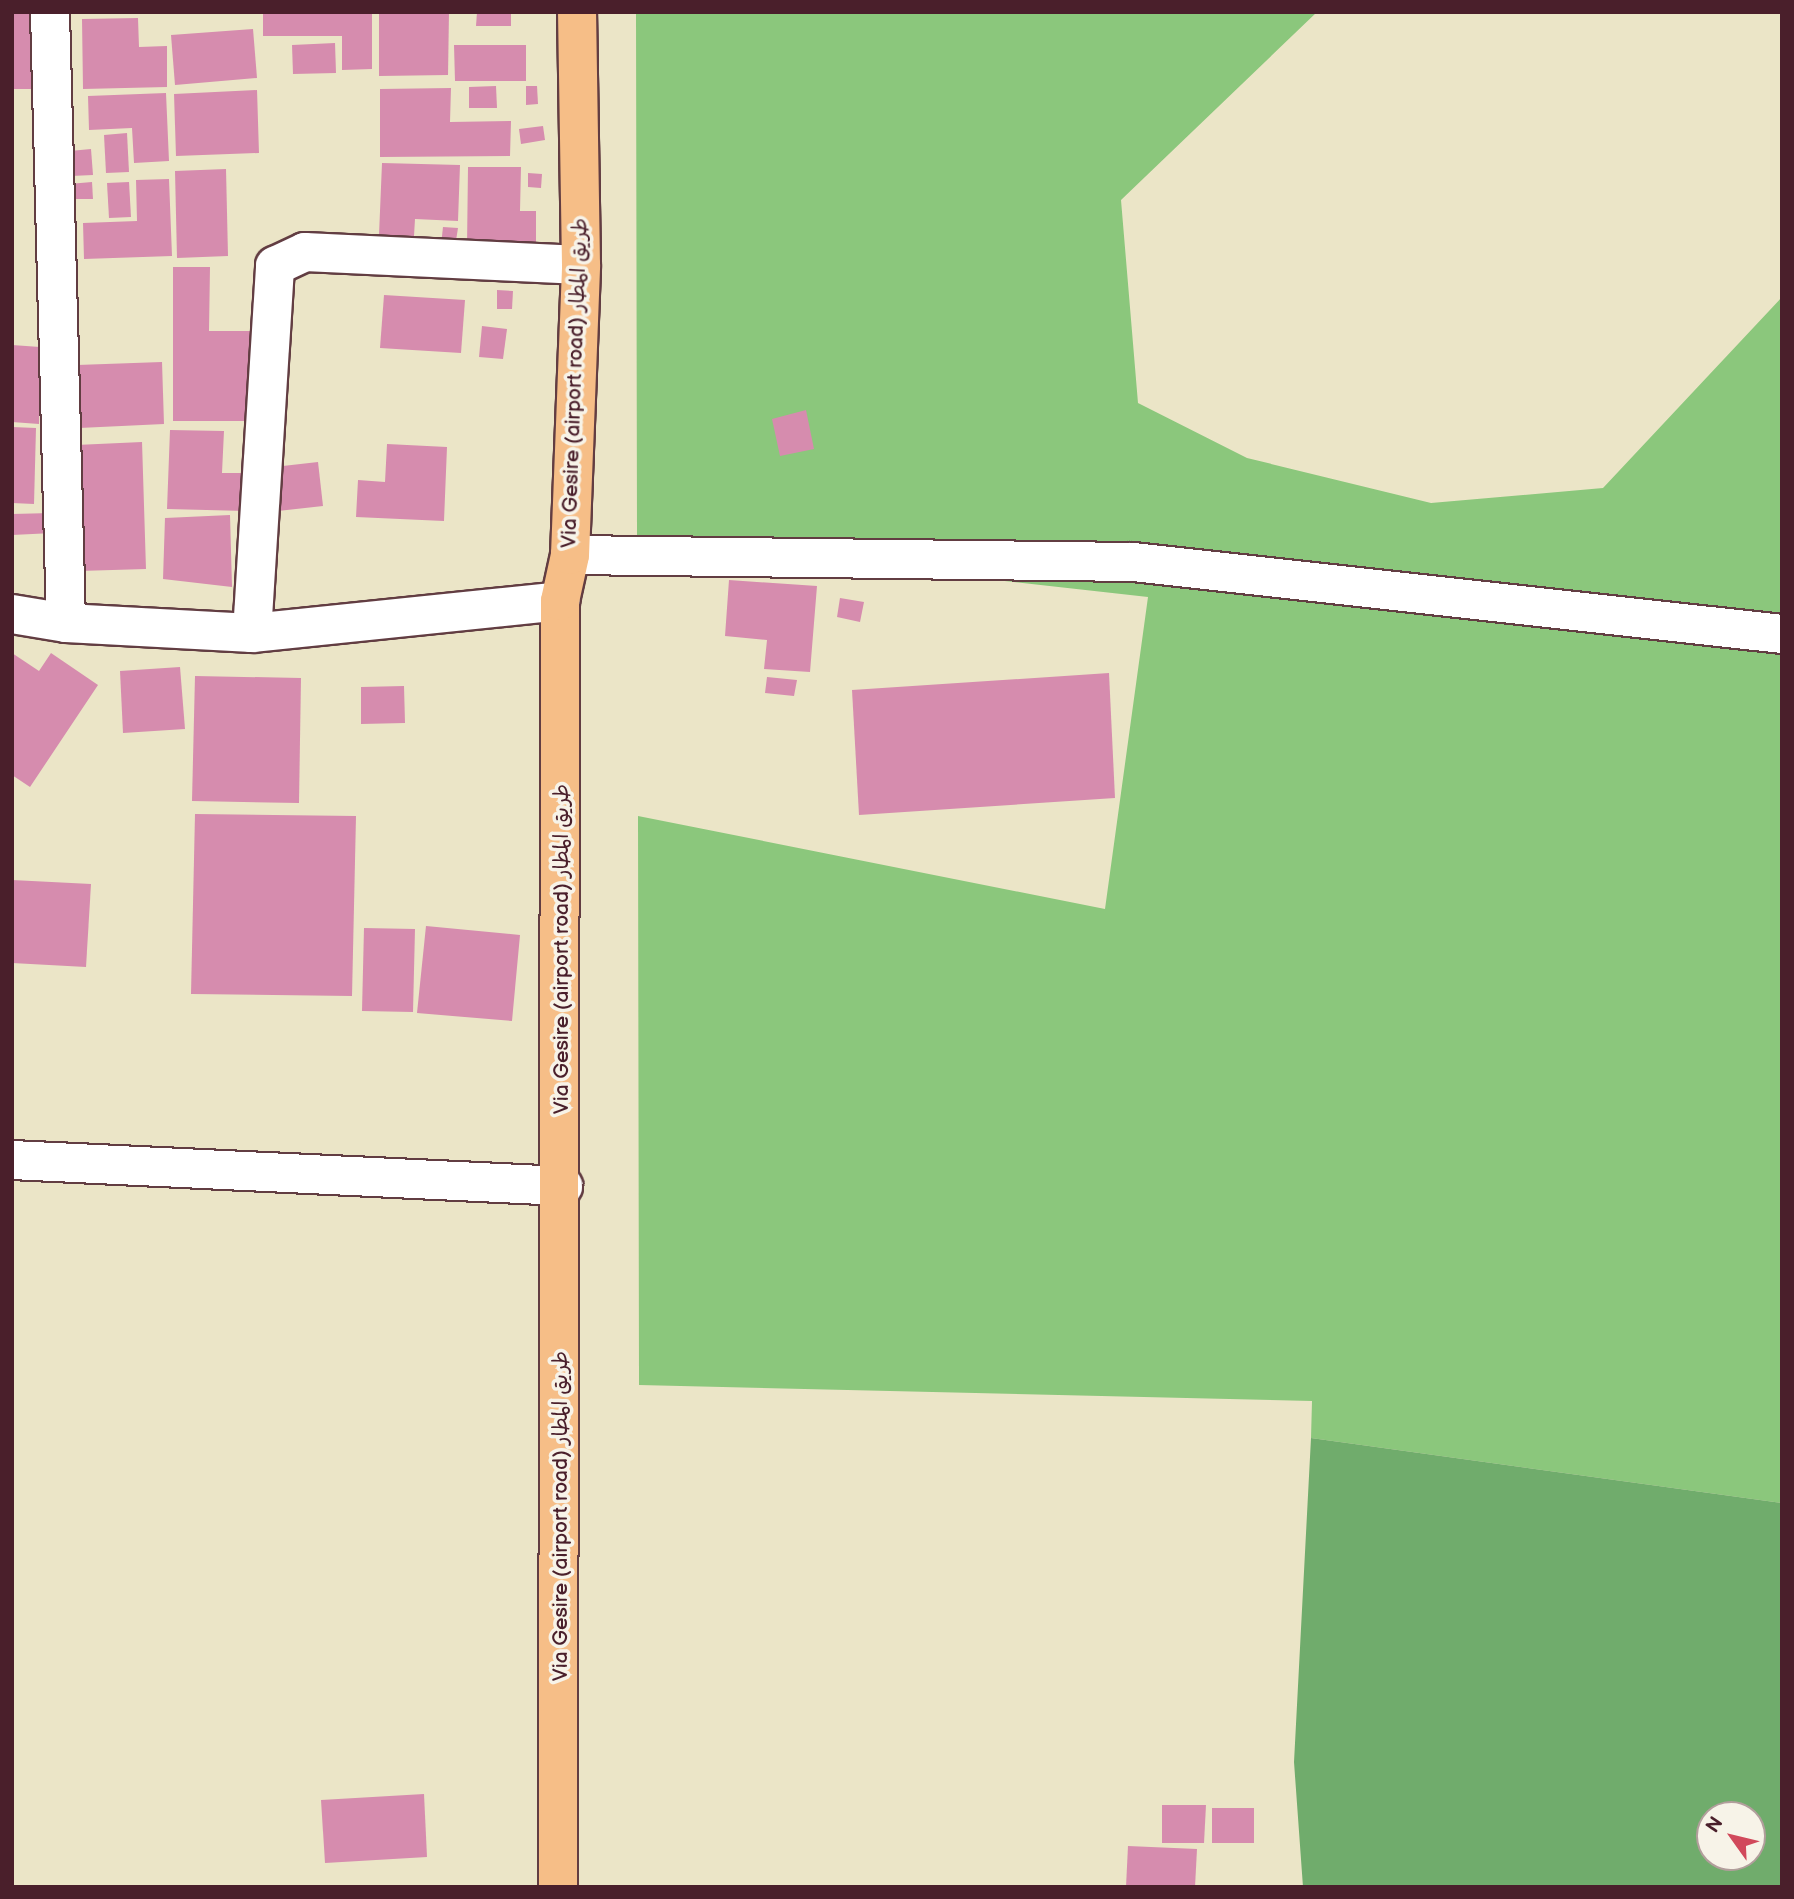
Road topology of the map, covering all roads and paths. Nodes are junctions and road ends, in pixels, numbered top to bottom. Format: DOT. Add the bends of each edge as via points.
graph roads {
  1 [pos="50,12"];
  2 [pos="577,12"];
  3 [pos="581,265"];
  4 [pos="570,555"];
  5 [pos="560,601"];
  6 [pos="12,614"];
  7 [pos="66,623"];
  8 [pos="252,633"];
  9 [pos="1782,634"];
  10 [pos="12,1160"];
  11 [pos="563,1186"];
  12 [pos="558,1887"];
  1 -- 7 [label="street"];
  2 -- 3 [label="main road, Via Gesire (airport road) طريق المطار"];
  3 -- 4 [label="main road, Via Gesire (airport road) طريق المطار"];
  3 -- 8 [label="street" via="306,252 275,266"];
  4 -- 5 [label="main road, Via Gesire (airport road) طريق المطار"];
  4 -- 9 [label="street" via="1133,562"];
  5 -- 8 [label="street"];
  5 -- 11 [label="main road, Via Gesire (airport road) طريق المطار"];
  6 -- 7 [label="street"];
  7 -- 8 [label="street"];
  10 -- 11 [label="street"];
  11 -- 12 [label="main road, Via Gesire (airport road) طريق المطار"];
}
